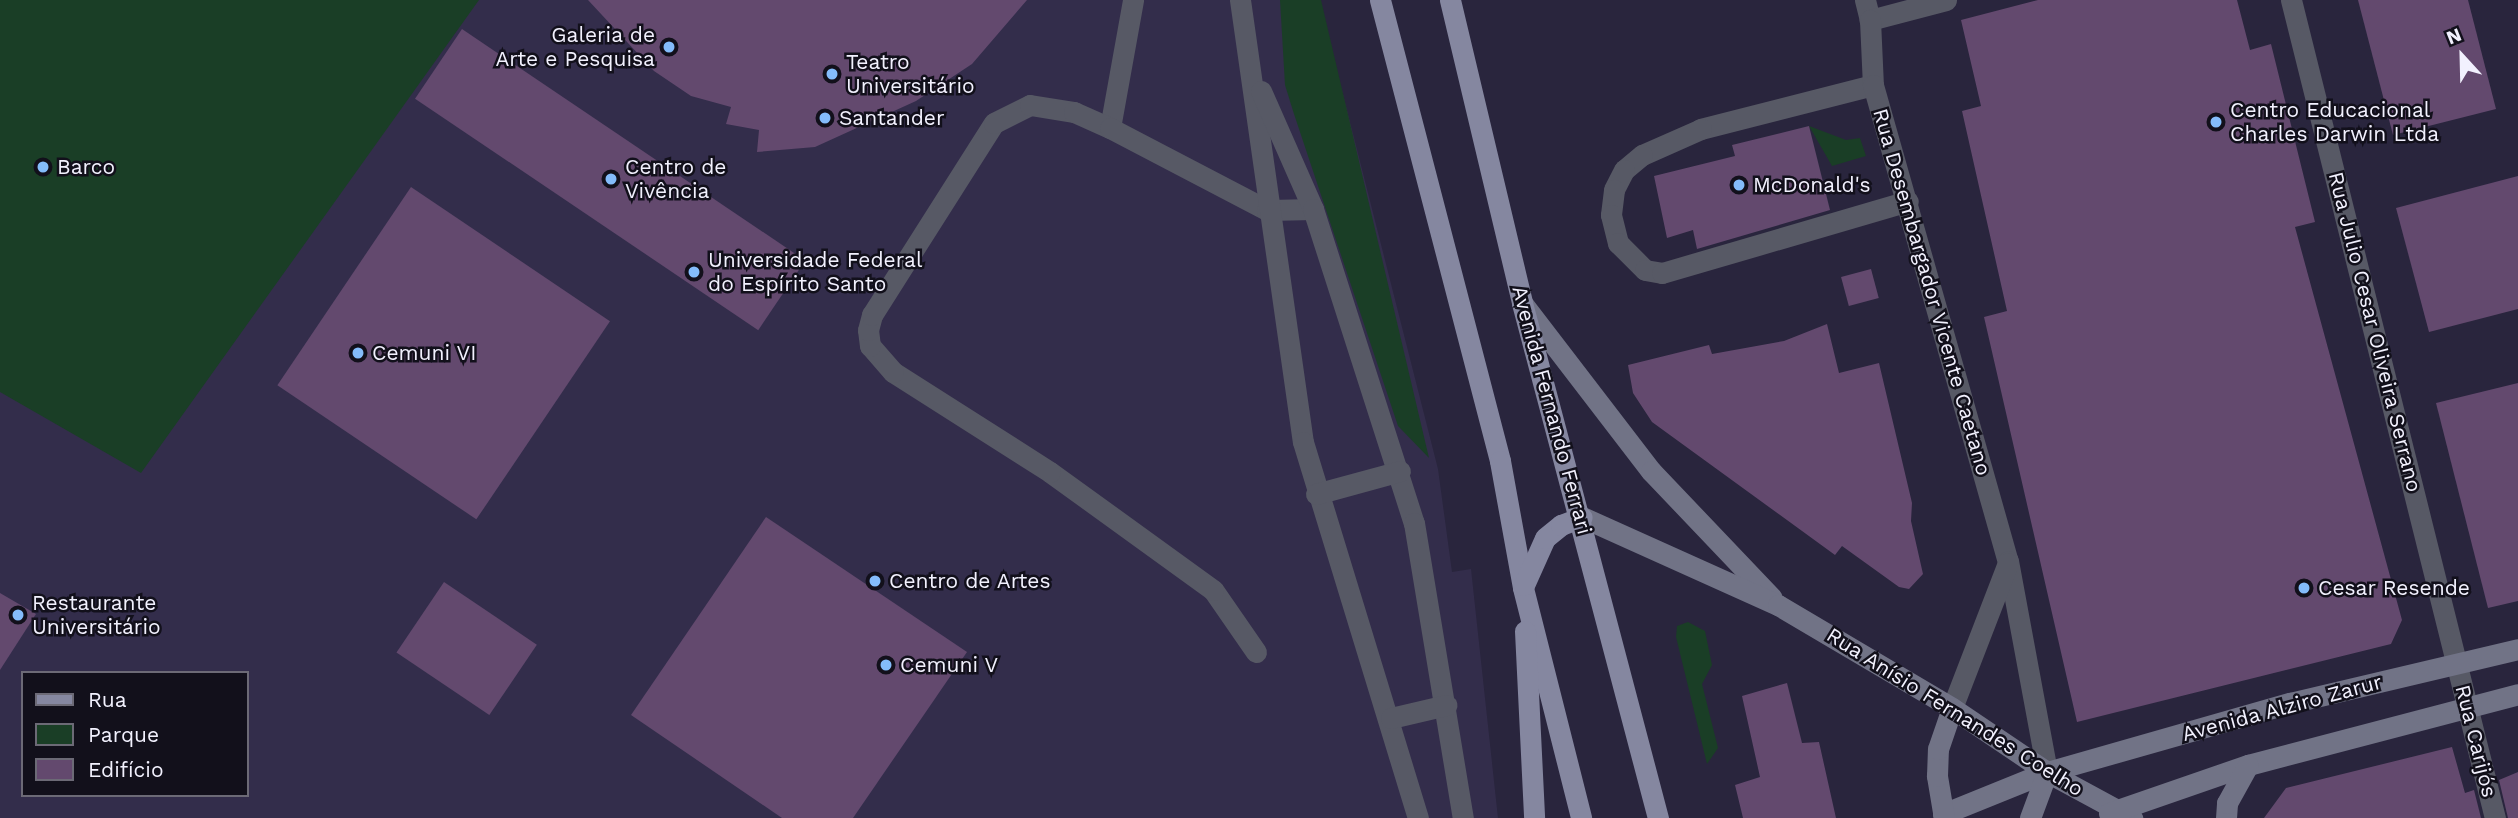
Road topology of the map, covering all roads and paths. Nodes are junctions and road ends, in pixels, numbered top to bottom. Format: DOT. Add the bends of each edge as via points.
graph roads {
  1 [pos="1133,0"];
  2 [pos="1240,0"];
  3 [pos="1380,0"];
  4 [pos="1450,0"];
  5 [pos="1946,0"];
  6 [pos="2291,0"];
  7 [pos="1867,10"];
  8 [pos="1254,73"];
  9 [pos="1873,85"];
  10 [pos="1110,128"];
  11 [pos="1908,201"];
  12 [pos="1312,209"];
  13 [pos="1267,210"];
  14 [pos="1522,303"];
  15 [pos="1400,471"];
  16 [pos="1316,494"];
  17 [pos="1582,517"];
  18 [pos="2008,561"];
  19 [pos="1523,588"];
  20 [pos="1779,605"];
  21 [pos="2518,649"];
  22 [pos="1256,652"];
  23 [pos="2458,664"];
  24 [pos="2518,694"];
  25 [pos="1447,705"];
  26 [pos="2467,706"];
  27 [pos="1952,708"];
  28 [pos="1391,718"];
  29 [pos="2248,765"];
  30 [pos="2047,772"];
  31 [pos="2116,815"];
  32 [pos="1944,816"];
  33 [pos="1418,818"];
  34 [pos="1463,818"];
  35 [pos="1534,818"];
  36 [pos="1581,818"];
  37 [pos="1658,818"];
  38 [pos="2030,818"];
  39 [pos="2226,818"];
  40 [pos="2495,818"];
  1 -- 10 [label="street"];
  2 -- 8 [label="street"];
  3 -- 19 [label="main road" via="1500,461"];
  4 -- 14 [label="main road, Avenida Fernando Ferrari"];
  5 -- 7 [label="street"];
  6 -- 23 [label="street, Rua Julio Cesar Oliveira Serrano"];
  7 -- 9 [label="street, Rua Desembargador Vicente Caetano"];
  8 -- 12 [label="street"];
  8 -- 13 [label="street"];
  9 -- 11 [label="street, Rua Desembargador Vicente Caetano"];
  9 -- 11 [label="street" via="1701,129 1642,155 1624,170 1614,190 1611,215 1618,243 1645,270 1662,273"];
  10 -- 13 [label="street"];
  10 -- 22 [label="street" via="1073,112 1030,105 993,123 872,314 870,346 893,372 1050,472 1188,570 1230,609"];
  11 -- 18 [label="street, Rua Desembargador Vicente Caetano"];
  12 -- 13 [label="street"];
  12 -- 15 [label="street" via="1377,416"];
  13 -- 16 [label="street" via="1303,442"];
  14 -- 17 [label="main road, Avenida Fernando Ferrari"];
  14 -- 20 [label="street, Rua Anísio Fernandes Coelho" via="1651,471"];
  15 -- 16 [label="street"];
  15 -- 25 [label="street"];
  16 -- 28 [label="street"];
  17 -- 19 [label="main road" via="1545,538"];
  17 -- 20 [label="street, Rua Anísio Fernandes Coelho"];
  17 -- 37 [label="main road, Avenida Fernando Ferrari"];
  18 -- 27 [label="street"];
  18 -- 30 [label="street, Rua Desembargador Vicente Caetano"];
  19 -- 35 [label="main road"];
  19 -- 36 [label="main road"];
  20 -- 27 [label="street, Rua Anísio Fernandes Coelho"];
  21 -- 23 [label="street, Avenida Alziro Zarur"];
  23 -- 26 [label="street, Rua Carijós"];
  23 -- 30 [label="street, Avenida Alziro Zarur" via="2290,703"];
  24 -- 26 [label="street"];
  25 -- 28 [label="street"];
  25 -- 34 [label="street"];
  26 -- 29 [label="street"];
  26 -- 40 [label="street, Rua Carijós"];
  27 -- 30 [label="street, Rua Anísio Fernandes Coelho"];
  27 -- 32 [label="street" via="1938,749"];
  28 -- 33 [label="street"];
  29 -- 31 [label="street"];
  29 -- 39 [label="street" via="2227,803"];
  30 -- 31 [label="street, Rua Anísio Fernandes Coelho"];
  30 -- 32 [label="street, Avenida Alziro Zarur"];
  30 -- 38 [label="street"];
}
